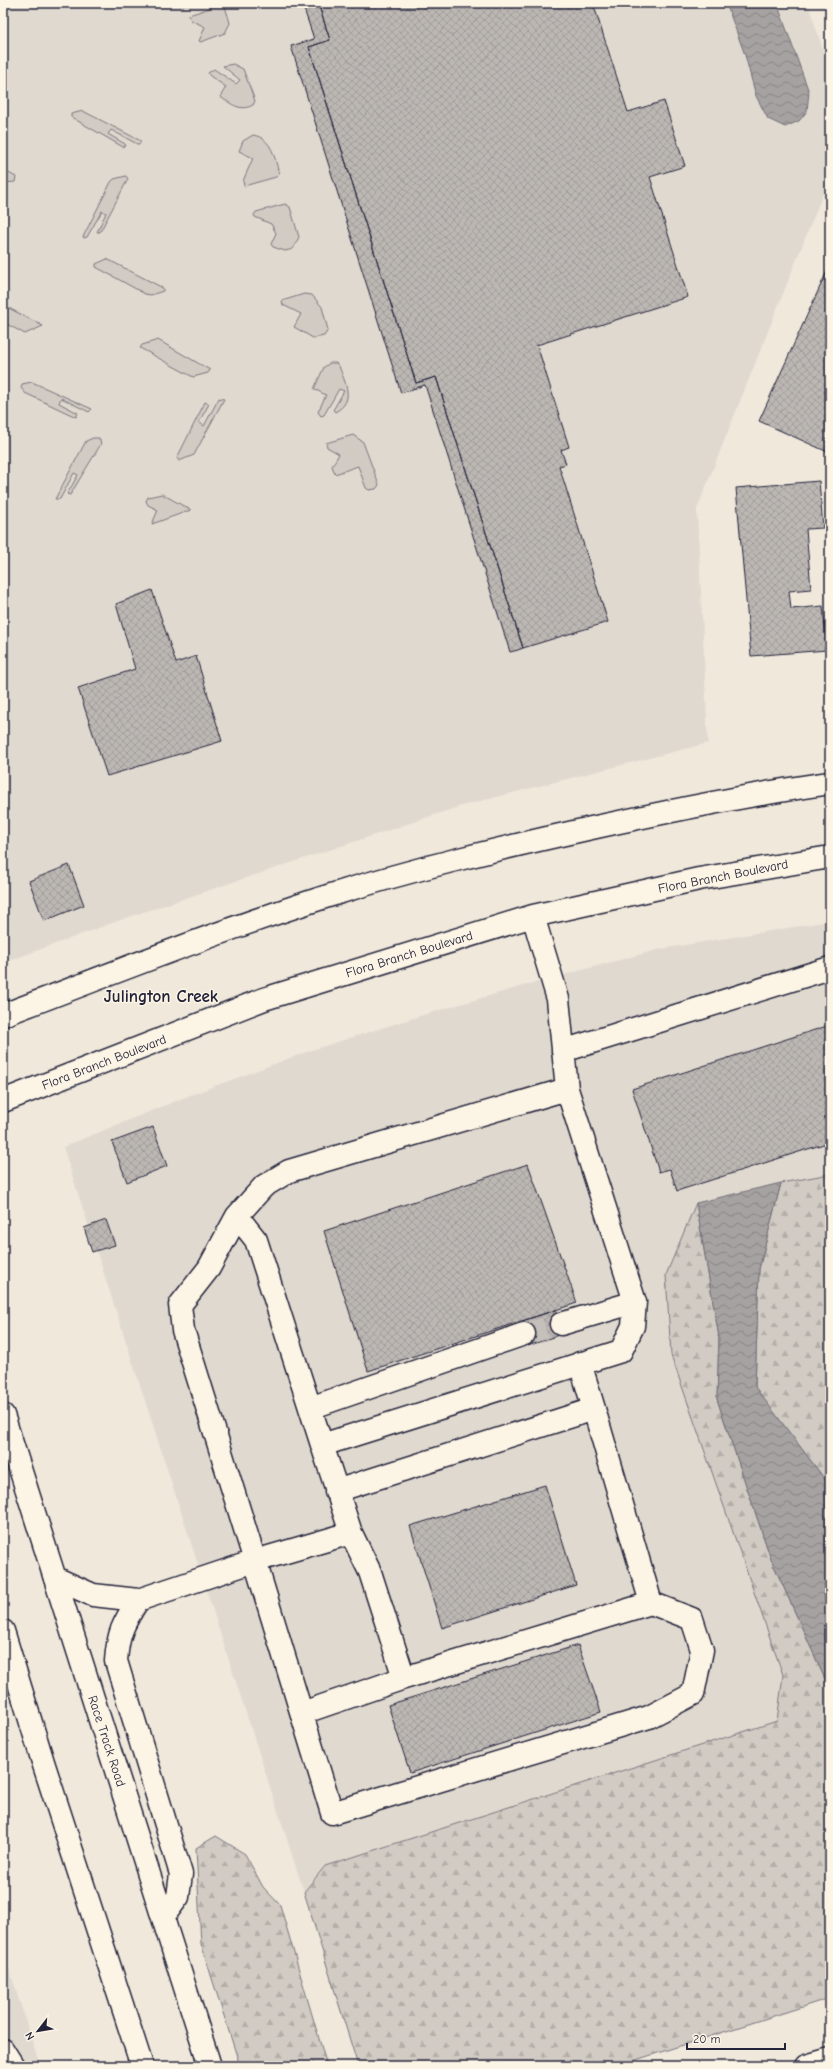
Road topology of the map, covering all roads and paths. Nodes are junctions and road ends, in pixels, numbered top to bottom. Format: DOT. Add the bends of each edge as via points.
graph roads {
  1 [pos="830,783"];
  2 [pos="830,857"];
  3 [pos="533,916"];
  4 [pos="830,968"];
  5 [pos="3,1015"];
  6 [pos="563,1052"];
  7 [pos="567,1089"];
  8 [pos="3,1101"];
  9 [pos="238,1216"];
  10 [pos="635,1302"];
  11 [pos="561,1324"];
  12 [pos="524,1334"];
  13 [pos="580,1363"];
  14 [pos="310,1408"];
  15 [pos="594,1409"];
  16 [pos="3,1415"];
  17 [pos="322,1445"];
  18 [pos="336,1491"];
  19 [pos="351,1533"];
  20 [pos="255,1561"];
  21 [pos="55,1578"];
  22 [pos="138,1600"];
  23 [pos="651,1603"];
  24 [pos="3,1631"];
  25 [pos="404,1678"];
  26 [pos="302,1713"];
  27 [pos="163,1917"];
  28 [pos="3,2050"];
  29 [pos="830,2059"];
  30 [pos="13,2066"];
  31 [pos="142,2066"];
  32 [pos="210,2066"];
  33 [pos="806,2066"];
  1 -- 5 [label="street" via="685,808 432,865 328,896 192,942"];
  2 -- 3 [label="street, Flora Branch Boulevard" via="700,880"];
  3 -- 6 [label="street" via="558,999"];
  3 -- 8 [label="street, Flora Branch Boulevard" via="264,999"];
  4 -- 6 [label="street"];
  6 -- 7 [label="street"];
  7 -- 9 [label="street" via="289,1171 264,1186"];
  7 -- 10 [label="street"];
  9 -- 14 [label="street" via="256,1240"];
  9 -- 20 [label="street" via="209,1268 180,1305 183,1330"];
  10 -- 11 [label="street"];
  10 -- 13 [label="street" via="633,1326 621,1351"];
  12 -- 14 [label="street"];
  13 -- 15 [label="street"];
  13 -- 17 [label="street"];
  14 -- 17 [label="street"];
  15 -- 18 [label="street"];
  15 -- 23 [label="street"];
  16 -- 21 [label="street, Race Track Road"];
  17 -- 18 [label="street"];
  18 -- 19 [label="street"];
  19 -- 20 [label="street"];
  19 -- 25 [label="street" via="370,1572"];
  20 -- 22 [label="street"];
  20 -- 26 [label="street"];
  21 -- 22 [label="street" via="94,1595"];
  21 -- 27 [label="street, Race Track Road"];
  22 -- 27 [label="street" via="122,1624 116,1662 181,1874 178,1897"];
  23 -- 25 [label="street"];
  23 -- 26 [label="street" via="692,1619 702,1650 692,1694 649,1718 332,1813"];
  24 -- 31 [label="street"];
  25 -- 26 [label="street"];
  27 -- 32 [label="street, Race Track Road"];
  28 -- 30 [label="street"];
  29 -- 33 [label="street"];
}
